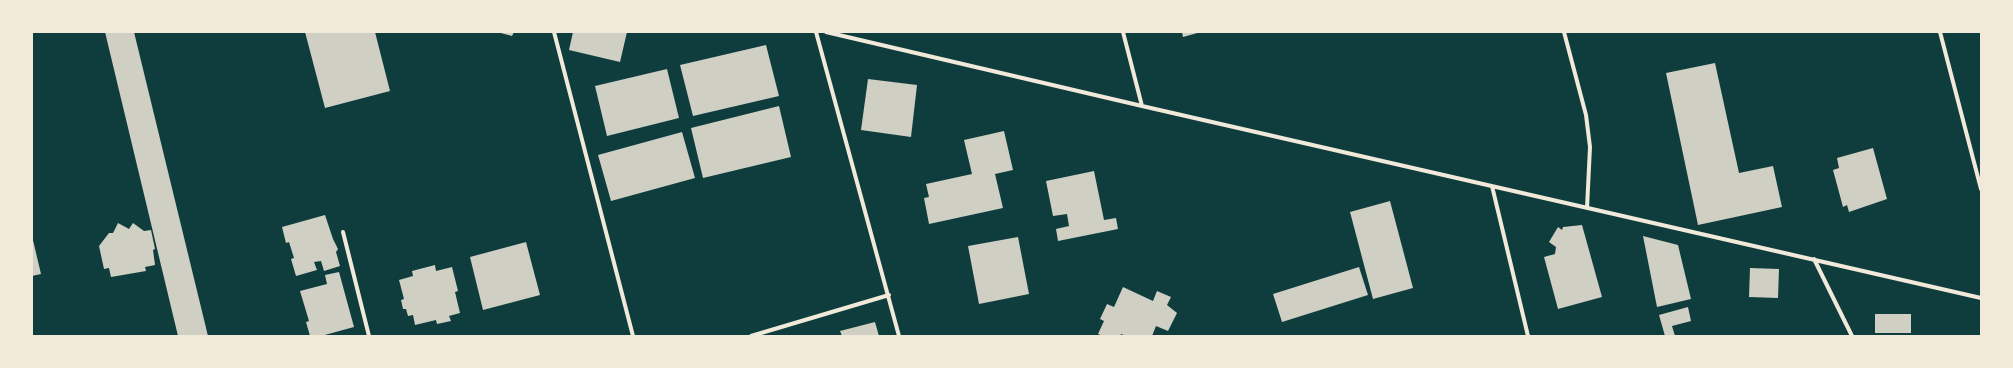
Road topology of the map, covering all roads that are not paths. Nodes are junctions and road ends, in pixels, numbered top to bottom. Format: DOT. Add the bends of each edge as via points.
graph roads {
  1 [pos="554,32"];
  2 [pos="816,32"];
  3 [pos="826,32"];
  4 [pos="850,32"];
  5 [pos="1123,32"];
  6 [pos="1564,32"];
  7 [pos="1940,32"];
  8 [pos="852,38"];
  9 [pos="1142,106"];
  10 [pos="1492,186"];
  11 [pos="1981,189"];
  12 [pos="1587,208"];
  13 [pos="343,232"];
  14 [pos="1814,259"];
  15 [pos="889,295"];
  16 [pos="1981,298"];
  17 [pos="369,336"];
  18 [pos="633,336"];
  19 [pos="751,336"];
  20 [pos="899,336"];
  21 [pos="1528,336"];
  22 [pos="1852,336"];
  1 -- 18 [label="street"];
  2 -- 15 [label="street"];
  3 -- 8 [label="street"];
  4 -- 8 [label="street"];
  5 -- 9 [label="street"];
  6 -- 12 [label="street" via="1586,115 1590,147"];
  7 -- 11 [label="street"];
  8 -- 9 [label="street"];
  9 -- 10 [label="street"];
  10 -- 12 [label="street"];
  10 -- 21 [label="street"];
  12 -- 14 [label="street"];
  13 -- 17 [label="street"];
  14 -- 16 [label="street"];
  14 -- 22 [label="street"];
  15 -- 19 [label="street"];
  15 -- 20 [label="street"];
}
